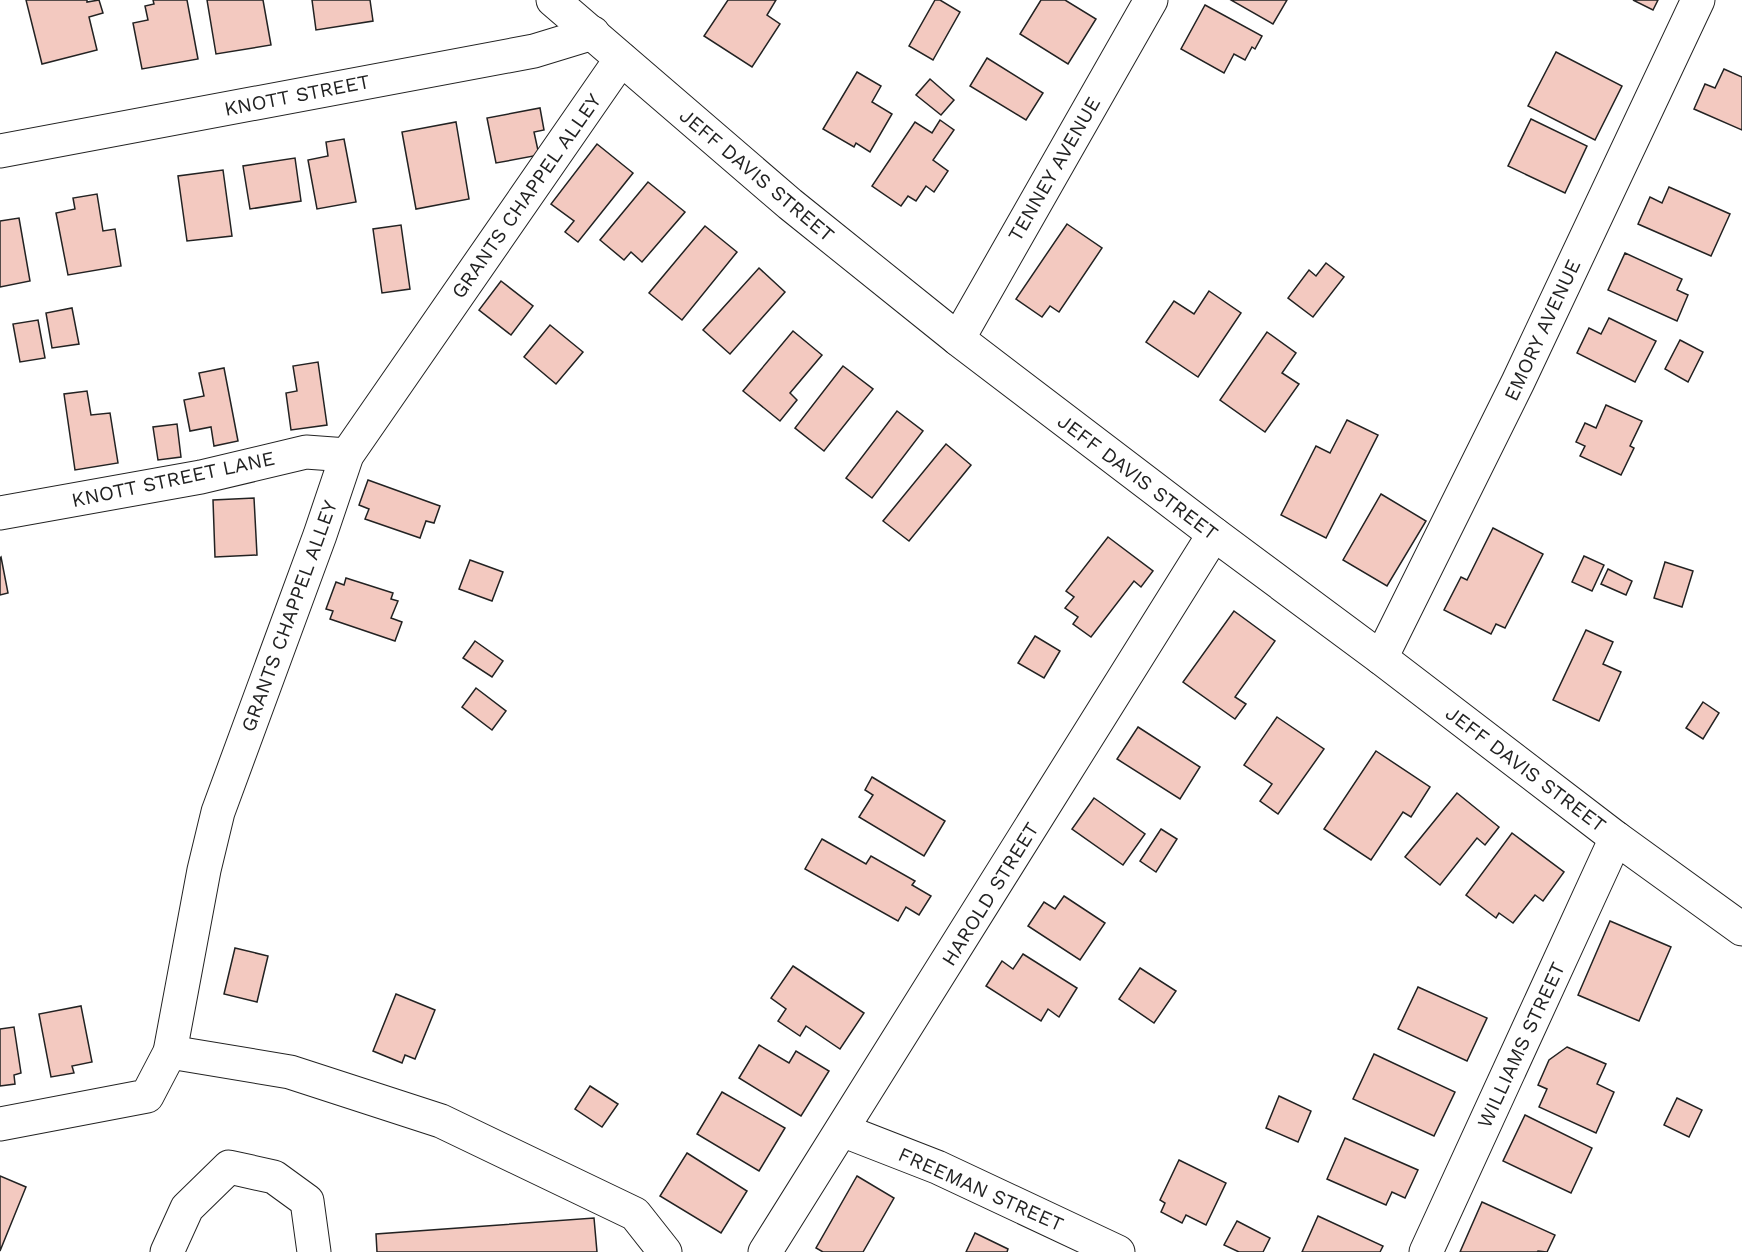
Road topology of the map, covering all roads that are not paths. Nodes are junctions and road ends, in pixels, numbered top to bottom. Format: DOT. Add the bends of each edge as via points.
graph roads {
  1 [pos="553,0"];
  2 [pos="1151,0"];
  3 [pos="1698,0"];
  4 [pos="593,33"];
  5 [pos="621,59"];
  6 [pos="0,151"];
  7 [pos="958,339"];
  8 [pos="347,455"];
  9 [pos="0,513"];
  10 [pos="1214,534"];
  11 [pos="1381,658"];
  12 [pos="1616,838"];
  13 [pos="1742,929"];
  14 [pos="170,1052"];
  15 [pos="0,1124"];
  16 [pos="842,1130"];
  17 [pos="166,1252"];
  18 [pos="314,1252"];
  19 [pos="665,1252"];
  20 [pos="765,1252"];
  21 [pos="1118,1252"];
  22 [pos="1426,1252"];
  1 -- 4 [label="street, JEFF DAVIS STREET"];
  2 -- 7 [label="street, TENNEY AVENUE"];
  3 -- 11 [label="street, EMORY AVENUE" via="1518,382"];
  4 -- 5 [label="street, JEFF DAVIS STREET"];
  4 -- 6 [label="street, KNOTT STREET" via="534,51"];
  5 -- 7 [label="street, JEFF DAVIS STREET" via="790,204"];
  5 -- 8 [label="street, GRANTS CHAPPEL ALLEY"];
  7 -- 10 [label="street, JEFF DAVIS STREET"];
  8 -- 9 [label="street, KNOTT STREET LANE" via="306,452 201,477"];
  8 -- 14 [label="street, GRANTS CHAPPEL ALLEY" via="218,812"];
  10 -- 11 [label="street, JEFF DAVIS STREET"];
  10 -- 16 [label="street, HAROLD STREET"];
  11 -- 12 [label="street, JEFF DAVIS STREET"];
  12 -- 13 [label="street, JEFF DAVIS STREET"];
  12 -- 22 [label="street, WILLIAMS STREET"];
  14 -- 15 [label="street, GRANTS CHAPPEL ALLEY" via="147,1096"];
  14 -- 19 [label="street" via="290,1072 441,1121 634,1214"];
  16 -- 20 [label="street, HAROLD STREET"];
  16 -- 21 [label="street, FREEMAN STREET" via="937,1167"];
  17 -- 18 [label="street" via="187,1208 229,1167 274,1177 307,1201"];
}
